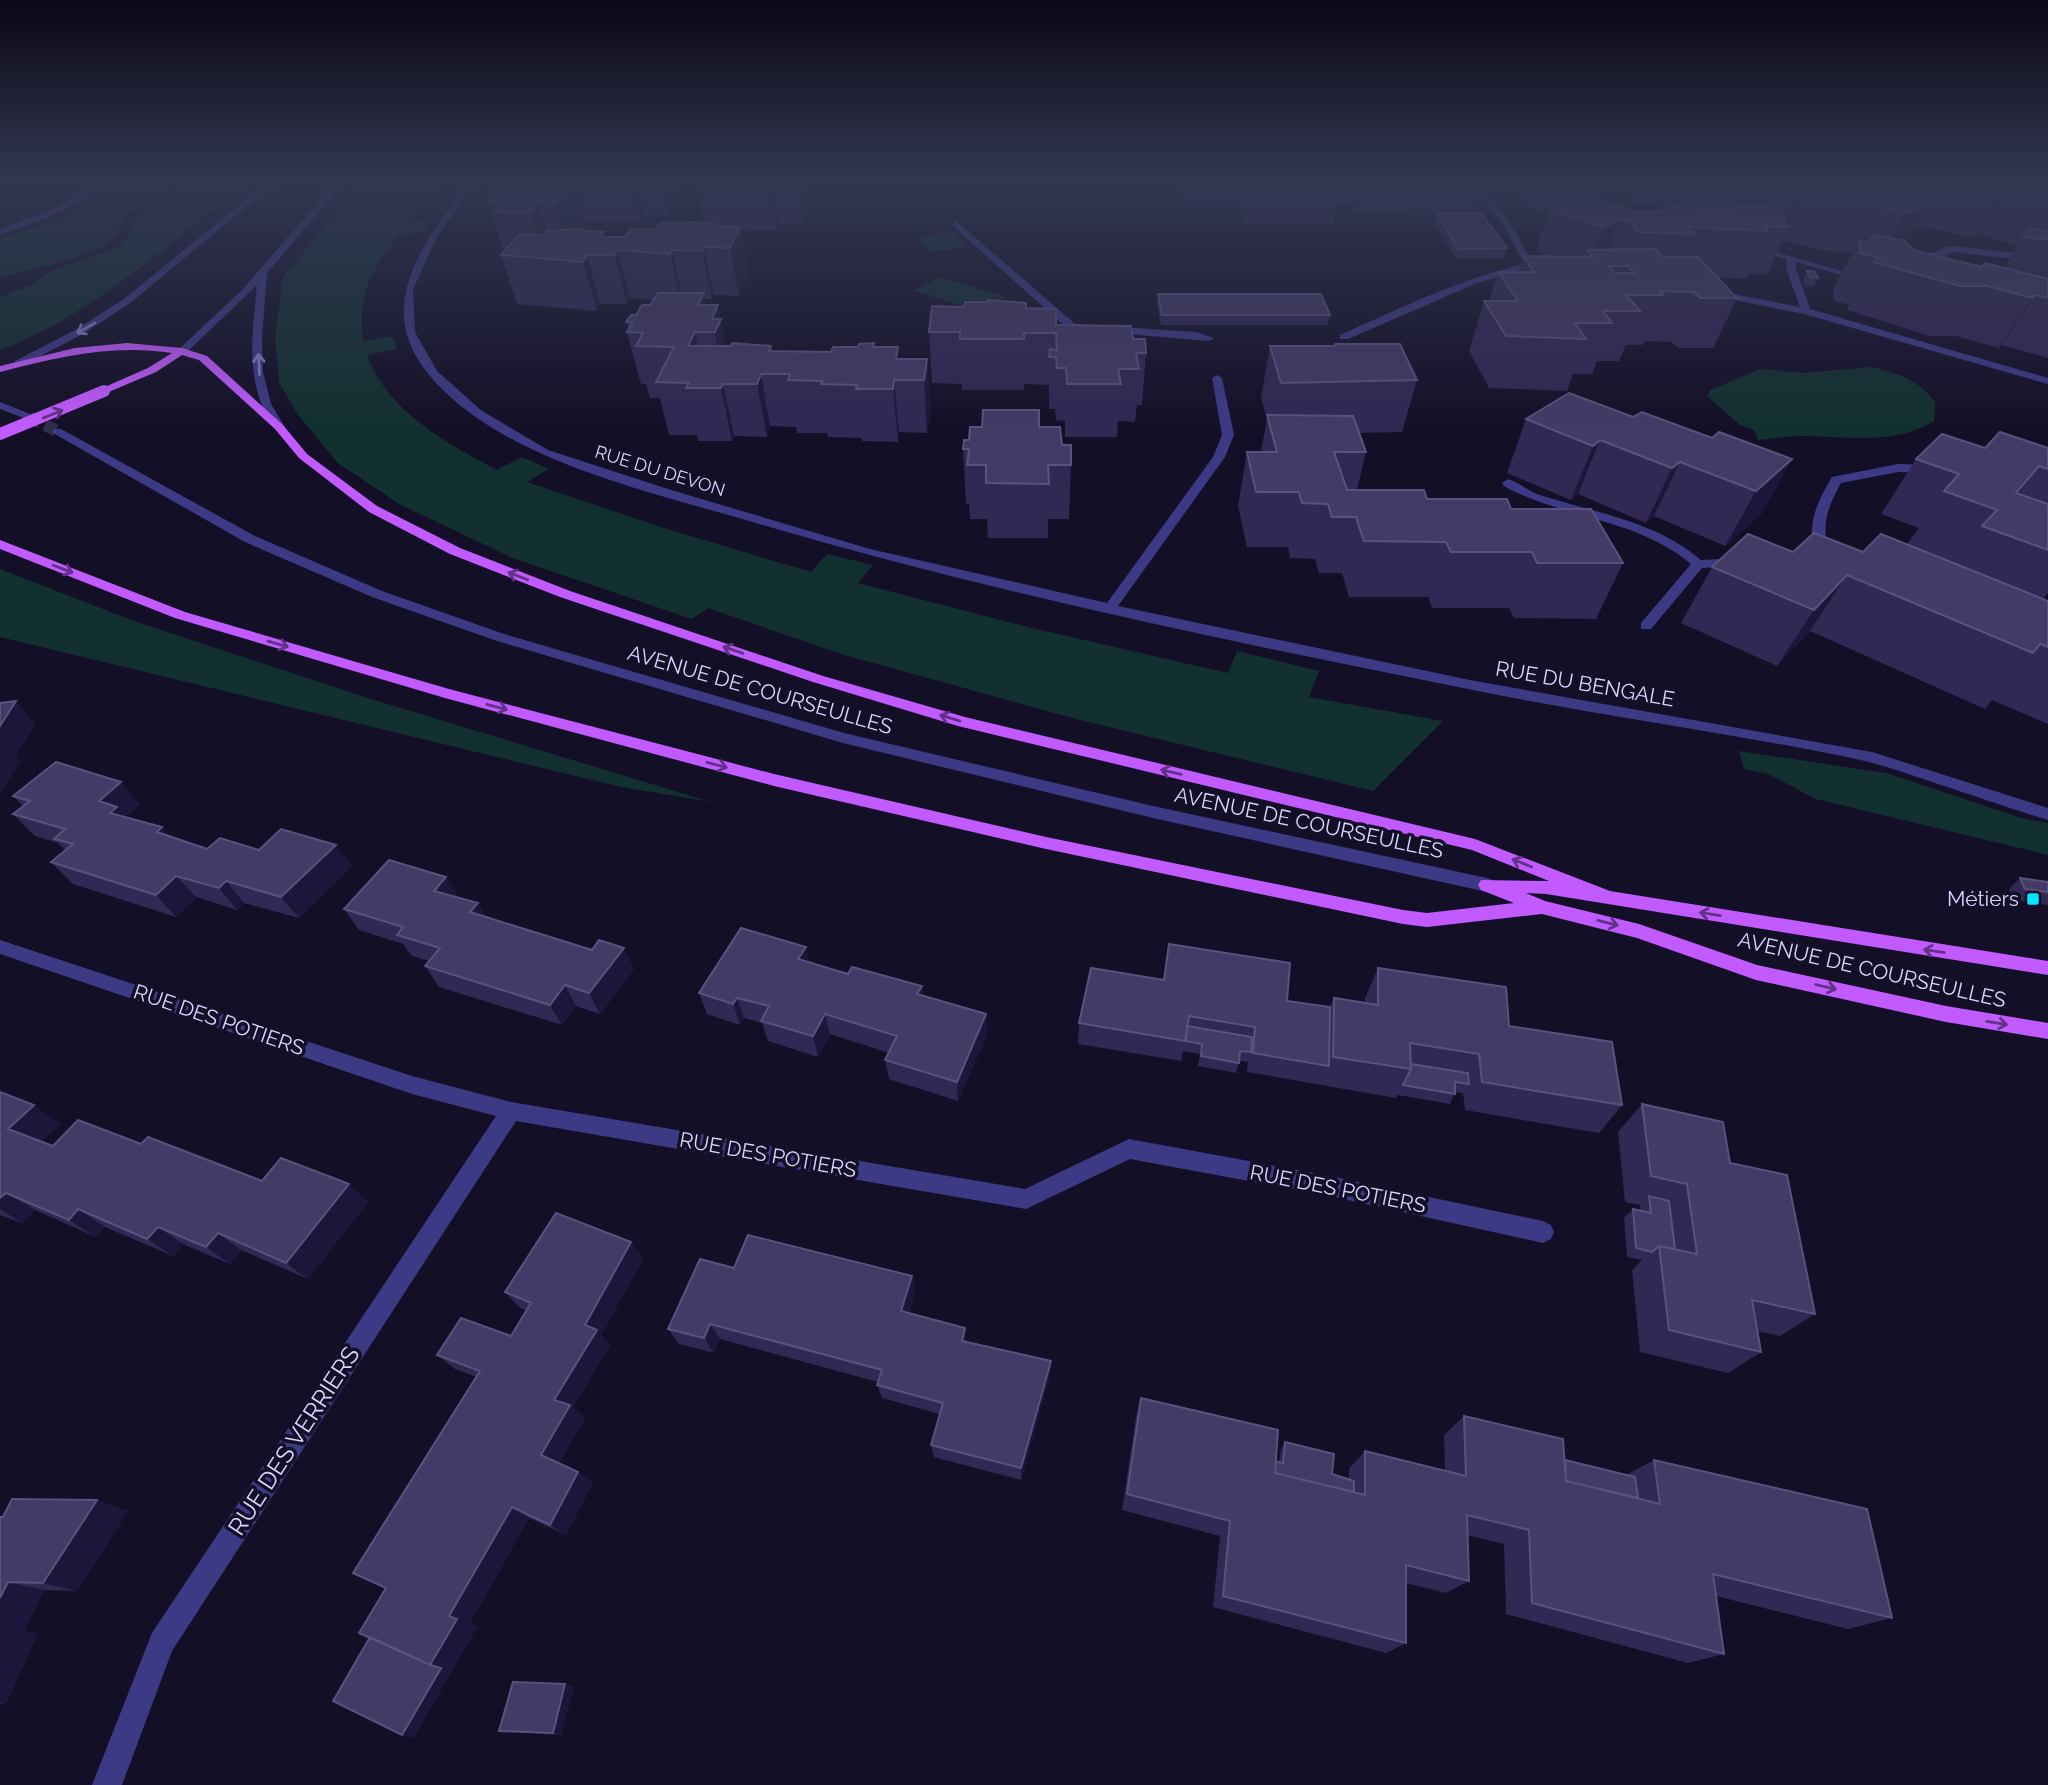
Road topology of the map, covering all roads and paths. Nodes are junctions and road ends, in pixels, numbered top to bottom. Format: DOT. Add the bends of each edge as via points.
graph roads {
  1 [pos="173,263"];
  2 [pos="270,263"];
  3 [pos="420,263"];
  4 [pos="999,263"];
  5 [pos="1527,263"];
  6 [pos="1530,263"];
  7 [pos="1791,263"];
  8 [pos="1811,263"];
  9 [pos="1911,263"];
  10 [pos="1903,265"];
  11 [pos="1548,267"];
  12 [pos="263,271"];
  13 [pos="1871,276"];
  14 [pos="1707,292"];
  15 [pos="1805,311"];
  16 [pos="1344,337"];
  17 [pos="1209,338"];
  18 [pos="182,351"];
  19 [pos="37,357"];
  20 [pos="0,369"];
  21 [pos="1217,378"];
  22 [pos="2048,381"];
  23 [pos="0,405"];
  24 [pos="29,417"];
  25 [pos="279,427"];
  26 [pos="57,432"];
  27 [pos="0,433"];
  28 [pos="1949,469"];
  29 [pos="1508,483"];
  30 [pos="0,544"];
  31 [pos="1822,560"];
  32 [pos="1754,561"];
  33 [pos="1698,564"];
  34 [pos="1110,607"];
  35 [pos="1646,626"];
  36 [pos="2048,814"];
  37 [pos="1487,885"];
  38 [pos="1608,897"];
  39 [pos="1542,907"];
  40 [pos="0,947"];
  41 [pos="2048,968"];
  42 [pos="2048,1031"];
  43 [pos="511,1111"];
  44 [pos="1543,1232"];
  45 [pos="107,1785"];
  1 -- 19 [label="street, one-way" via="103,318"];
  2 -- 12 [label="street"];
  3 -- 34 [label="street, RUE DU DEVON" via="408,290 410,332 433,373 478,413 544,452 867,552"];
  4 -- 17 [label="street" via="1072,327"];
  5 -- 16 [label="street" via="1488,275"];
  6 -- 11 [label="street"];
  7 -- 15 [label="street"];
  8 -- 13 [label="street"];
  9 -- 10 [label="street"];
  12 -- 18 [label="street"];
  25 -- 12 [label="street, one-way" via="265,406 260,387"];
  14 -- 15 [label="street"];
  15 -- 22 [label="street"];
  18 -- 19 [label="main road" via="109,348"];
  18 -- 25 [label="main road" via="203,358"];
  27 -- 18 [label="main road, one-way, bridge" via="152,370"];
  19 -- 20 [label="main road"];
  21 -- 34 [label="street" via="1228,435 1219,457"];
  23 -- 24 [label="street"];
  38 -- 25 [label="main road, one-way" via="1475,845 963,722 623,615 490,565 373,509 303,456"];
  26 -- 37 [label="street, AVENUE DE COURSEULLES" via="250,539 377,594 499,637 843,738"];
  28 -- 31 [label="street" via="1898,468 1836,480 1820,510"];
  29 -- 33 [label="street" via="1529,495 1583,509 1665,540 1689,553"];
  30 -- 39 [label="main road, one-way" via="180,615 445,693 788,783 1046,843 1403,917 1427,920"];
  32 -- 33 [label="street"];
  33 -- 35 [label="street"];
  34 -- 36 [label="street, RUE DU BENGALE" via="1470,685 1872,757"];
  37 -- 38 [label="main road, AVENUE DE COURSEULLES" via="1546,887"];
  37 -- 39 [label="main road, AVENUE DE COURSEULLES"];
  41 -- 38 [label="main road, AVENUE DE COURSEULLES, one-way"];
  39 -- 42 [label="main road, AVENUE DE COURSEULLES, one-way" via="1639,931 1756,972 1946,1014"];
  40 -- 43 [label="street, RUE DES POTIERS" via="412,1085"];
  43 -- 44 [label="street, RUE DES POTIERS" via="1026,1199 1129,1149"];
  43 -- 45 [label="street, RUE DES VERRIERS" via="162,1643"];
}
